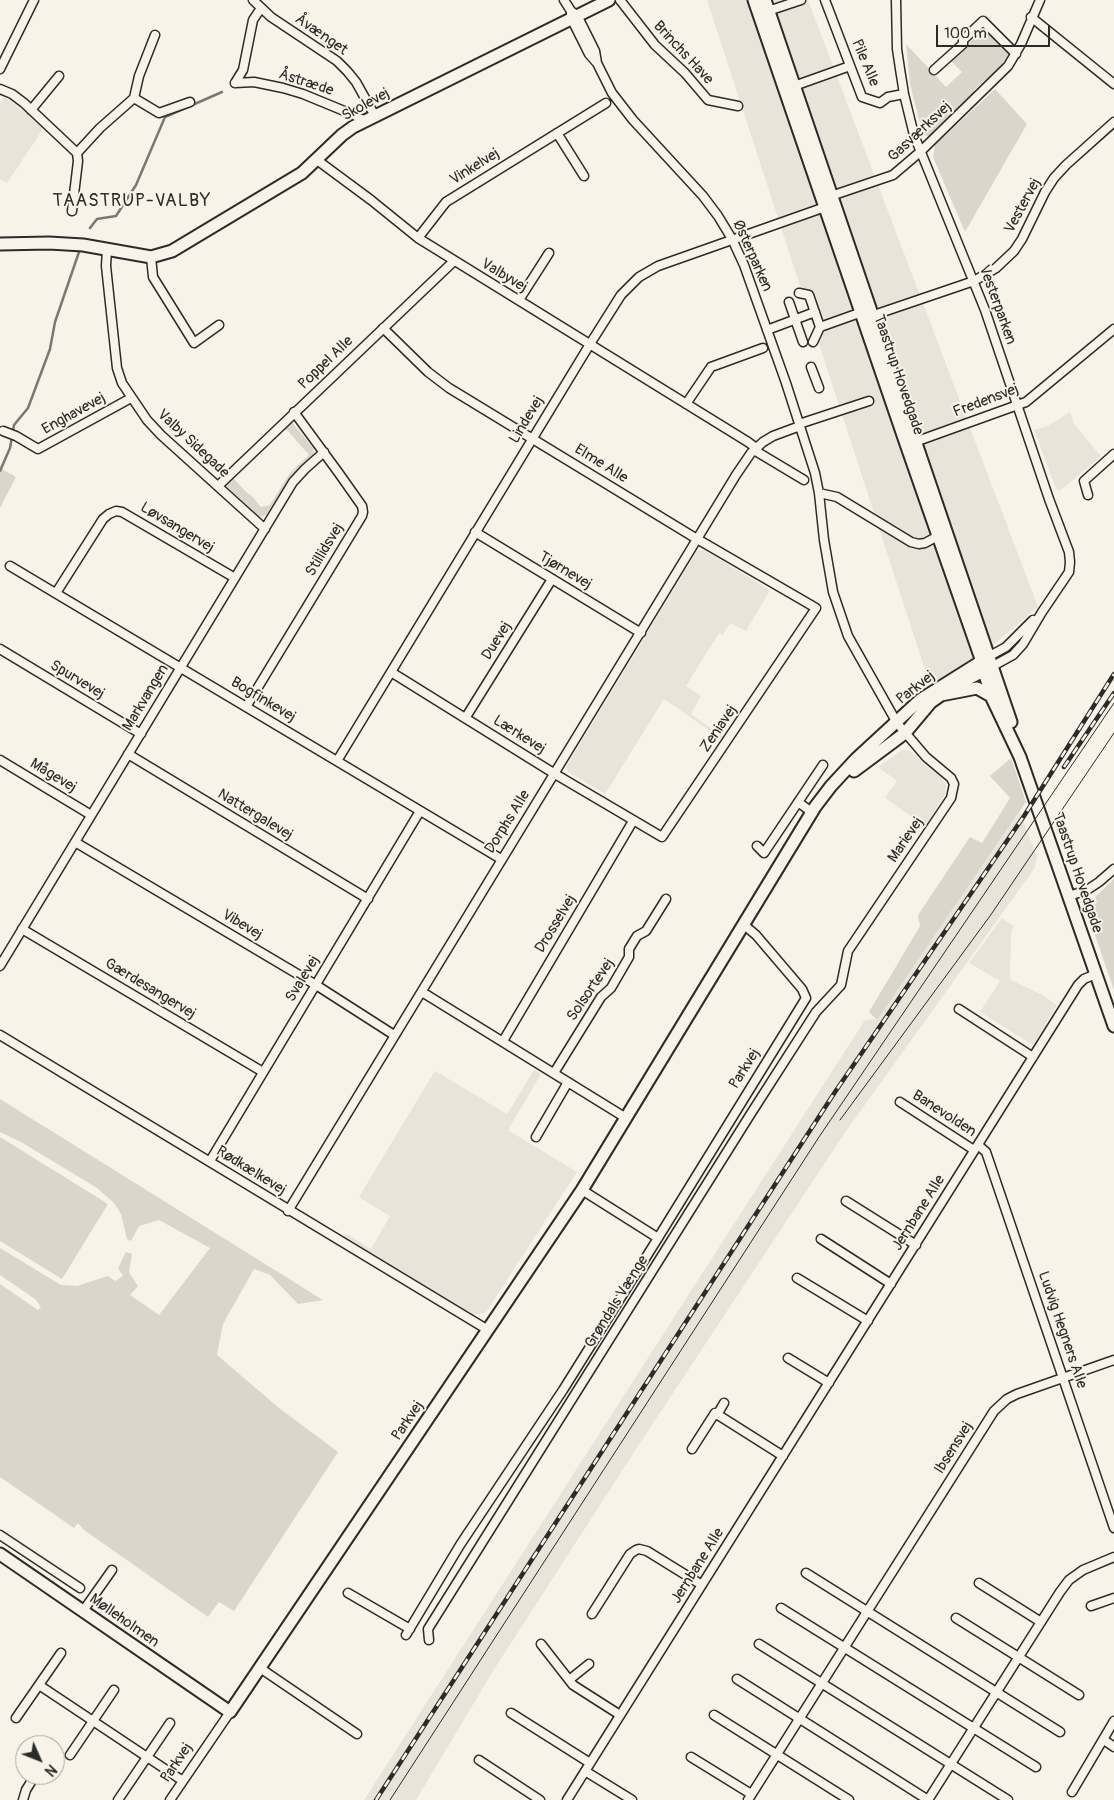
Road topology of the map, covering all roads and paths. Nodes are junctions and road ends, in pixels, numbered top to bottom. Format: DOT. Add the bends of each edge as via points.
graph roads {
  1 [pos="34,0"];
  2 [pos="564,0"];
  3 [pos="608,0"];
  4 [pos="620,0"];
  5 [pos="754,0"];
  6 [pos="801,0"];
  7 [pos="825,0"];
  8 [pos="896,0"];
  9 [pos="1040,0"];
  10 [pos="258,3"];
  11 [pos="764,8"];
  12 [pos="573,15"];
  13 [pos="1031,17"];
  14 [pos="155,35"];
  15 [pos="1016,54"];
  16 [pos="850,66"];
  17 [pos="0,69"];
  18 [pos="934,70"];
  19 [pos="59,76"];
  20 [pos="235,83"];
  21 [pos="1114,84"];
  22 [pos="794,86"];
  23 [pos="0,89"];
  24 [pos="904,94"];
  25 [pos="134,98"];
  26 [pos="190,102"];
  27 [pos="606,103"];
  28 [pos="738,106"];
  29 [pos="31,110"];
  30 [pos="370,118"];
  31 [pos="1114,122"];
  32 [pos="557,133"];
  33 [pos="920,152"];
  34 [pos="77,153"];
  35 [pos="317,160"];
  36 [pos="584,176"];
  37 [pos="829,201"];
  38 [pos="72,210"];
  39 [pos="418,238"];
  40 [pos="732,239"];
  41 [pos="0,244"];
  42 [pos="107,249"];
  43 [pos="549,254"];
  44 [pos="151,257"];
  45 [pos="454,261"];
  46 [pos="974,282"];
  47 [pos="799,292"];
  48 [pos="519,300"];
  49 [pos="789,302"];
  50 [pos="815,312"];
  51 [pos="866,315"];
  52 [pos="795,319"];
  53 [pos="220,325"];
  54 [pos="820,327"];
  55 [pos="383,328"];
  56 [pos="1114,329"];
  57 [pos="767,330"];
  58 [pos="803,342"];
  59 [pos="813,342"];
  60 [pos="590,344"];
  61 [pos="763,348"];
  62 [pos="811,367"];
  63 [pos="818,388"];
  64 [pos="131,398"];
  65 [pos="869,401"];
  66 [pos="686,404"];
  67 [pos="1017,406"];
  68 [pos="294,412"];
  69 [pos="800,425"];
  70 [pos="9,433"];
  71 [pos="533,437"];
  72 [pos="911,443"];
  73 [pos="755,449"];
  74 [pos="324,452"];
  75 [pos="1114,454"];
  76 [pos="804,480"];
  77 [pos="218,486"];
  78 [pos="819,493"];
  79 [pos="1088,494"];
  80 [pos="265,528"];
  81 [pos="475,532"];
  82 [pos="938,536"];
  83 [pos="697,538"];
  84 [pos="10,566"];
  85 [pos="235,578"];
  86 [pos="552,579"];
  87 [pos="56,593"];
  88 [pos="816,608"];
  89 [pos="641,633"];
  90 [pos="0,649"];
  91 [pos="987,664"];
  92 [pos="181,668"];
  93 [pos="391,672"];
  94 [pos="940,695"];
  95 [pos="991,696"];
  96 [pos="246,707"];
  97 [pos="466,717"];
  98 [pos="897,723"];
  99 [pos="905,733"];
  100 [pos="141,734"];
  101 [pos="128,754"];
  102 [pos="1020,757"];
  103 [pos="0,760"];
  104 [pos="337,761"];
  105 [pos="823,765"];
  106 [pos="555,774"];
  107 [pos="798,802"];
  108 [pos="420,811"];
  109 [pos="813,812"];
  110 [pos="91,815"];
  111 [pos="633,821"];
  112 [pos="75,842"];
  113 [pos="757,846"];
  114 [pos="501,859"];
  115 [pos="1114,869"];
  116 [pos="1069,896"];
  117 [pos="368,899"];
  118 [pos="666,899"];
  119 [pos="743,924"];
  120 [pos="22,929"];
  121 [pos="0,966"];
  122 [pos="1096,974"];
  123 [pos="316,985"];
  124 [pos="841,985"];
  125 [pos="422,992"];
  126 [pos="959,1009"];
  127 [pos="1114,1026"];
  128 [pos="0,1035"];
  129 [pos="394,1035"];
  130 [pos="503,1041"];
  131 [pos="1033,1057"];
  132 [pos="263,1072"];
  133 [pos="554,1073"];
  134 [pos="568,1082"];
  135 [pos="900,1102"];
  136 [pos="626,1118"];
  137 [pos="536,1136"];
  138 [pos="976,1148"];
  139 [pos="210,1161"];
  140 [pos="582,1190"];
  141 [pos="846,1201"];
  142 [pos="288,1211"];
  143 [pos="658,1238"];
  144 [pos="821,1239"];
  145 [pos="916,1245"];
  146 [pos="797,1278"];
  147 [pos="891,1284"];
  148 [pos="868,1321"];
  149 [pos="488,1330"];
  150 [pos="788,1358"];
  151 [pos="1114,1360"];
  152 [pos="1064,1378"];
  153 [pos="829,1383"];
  154 [pos="724,1402"];
  155 [pos="717,1415"];
  156 [pos="692,1449"];
  157 [pos="783,1456"];
  158 [pos="1114,1528"];
  159 [pos="0,1535"];
  160 [pos="25,1552"];
  161 [pos="0,1554"];
  162 [pos="1114,1557"];
  163 [pos="16,1565"];
  164 [pos="112,1570"];
  165 [pos="806,1573"];
  166 [pos="979,1583"];
  167 [pos="702,1585"];
  168 [pos="80,1588"];
  169 [pos="348,1593"];
  170 [pos="1114,1598"];
  171 [pos="1091,1606"];
  172 [pos="782,1608"];
  173 [pos="83,1611"];
  174 [pos="866,1611"];
  175 [pos="592,1614"];
  176 [pos="956,1618"];
  177 [pos="1040,1622"];
  178 [pos="429,1640"];
  179 [pos="541,1644"];
  180 [pos="759,1644"];
  181 [pos="844,1647"];
  182 [pos="61,1653"];
  183 [pos="1018,1657"];
  184 [pos="589,1664"];
  185 [pos="260,1668"];
  186 [pos="737,1679"];
  187 [pos="569,1680"];
  188 [pos="821,1683"];
  189 [pos="39,1685"];
  190 [pos="114,1690"];
  191 [pos="996,1692"];
  192 [pos="1078,1695"];
  193 [pos="230,1712"];
  194 [pos="511,1713"];
  195 [pos="714,1715"];
  196 [pos="620,1716"];
  197 [pos="16,1718"];
  198 [pos="799,1719"];
  199 [pos="93,1721"];
  200 [pos="1114,1721"];
  201 [pos="170,1723"];
  202 [pos="974,1728"];
  203 [pos="1060,1732"];
  204 [pos="357,1734"];
  205 [pos="1104,1740"];
  206 [pos="1114,1747"];
  207 [pos="776,1754"];
  208 [pos="70,1755"];
  209 [pos="147,1757"];
  210 [pos="691,1757"];
  211 [pos="479,1760"];
  212 [pos="590,1763"];
  213 [pos="951,1764"];
  214 [pos="1036,1767"];
  215 [pos="585,1771"];
  216 [pos="183,1781"];
  217 [pos="29,1785"];
  218 [pos="1072,1792"];
  219 [pos="751,1798"];
  220 [pos="23,1800"];
  221 [pos="118,1800"];
  222 [pos="170,1800"];
  223 [pos="540,1800"];
  224 [pos="567,1800"];
  225 [pos="632,1800"];
  226 [pos="849,1800"];
  227 [pos="928,1800"];
  228 [pos="1008,1800"];
  1 -- 17 [label="street"];
  2 -- 12 [label="street, Østerparken"];
  3 -- 12 [label="street, Skolevej"];
  4 -- 28 [label="street, Brinchs Have" via="655,45 708,100"];
  5 -- 11 [label="street, Taastrup Hovedgade"];
  6 -- 11 [label="street"];
  7 -- 16 [label="street, Pile Alle"];
  8 -- 24 [label="street, Vesterparken" via="897,49"];
  9 -- 13 [label="street, Gasværksvej"];
  10 -- 20 [label="street, Åvænget" via="242,70"];
  10 -- 30 [label="street, Åvænget" via="271,17 347,71 356,82"];
  11 -- 22 [label="street, Taastrup Hovedgade"];
  11 -- 37 [label="street, Taastrup Hovedgade"];
  12 -- 30 [label="street, Skolevej"];
  12 -- 40 [label="street, Østerparken" via="595,52 597,63 616,99 703,196"];
  13 -- 15 [label="street, Gasværksvej"];
  13 -- 21 [label="street"];
  14 -- 25 [label="street"];
  15 -- 18 [label="street" via="983,21"];
  15 -- 33 [label="street, Gasværksvej" via="1000,76"];
  16 -- 22 [label="street"];
  16 -- 24 [label="street, Pile Alle" via="862,97 880,103 888,97"];
  19 -- 29 [label="street"];
  20 -- 30 [label="street, Åstræde" via="254,82 283,88"];
  22 -- 37 [label="street, Taastrup Hovedgade"];
  23 -- 29 [label="street" via="12,94"];
  24 -- 33 [label="street, Vesterparken"];
  25 -- 26 [label="street" via="159,113"];
  25 -- 34 [label="street"];
  27 -- 32 [label="street, Vinkelvej"];
  29 -- 34 [label="street"];
  30 -- 35 [label="street, Skolevej" via="342,135"];
  31 -- 46 [label="street, Vestervej" via="1054,178 1014,250 996,268"];
  32 -- 36 [label="street"];
  32 -- 39 [label="street, Vinkelvej" via="446,202"];
  33 -- 37 [label="street, Gasværksvej" via="893,175"];
  33 -- 46 [label="street, Vesterparken"];
  34 -- 38 [label="street"];
  35 -- 39 [label="street, Valbyvej"];
  35 -- 44 [label="street, Skolevej" via="302,173 180,246"];
  37 -- 40 [label="street, Lindevej"];
  37 -- 51 [label="street, Taastrup Hovedgade"];
  39 -- 45 [label="street, Valbyvej"];
  40 -- 57 [label="street, Østerparken"];
  40 -- 60 [label="street, Lindevej" via="658,266 639,277 622,295"];
  41 -- 42 [label="street, Skolevej" via="61,243"];
  42 -- 44 [label="street, Skolevej"];
  42 -- 64 [label="street, Valby Sidegade" via="106,266 118,368"];
  43 -- 48 [label="street"];
  44 -- 53 [label="street" via="153,277 194,344"];
  45 -- 48 [label="street, Valbyvej"];
  45 -- 55 [label="street, Poppel Alle"];
  46 -- 51 [label="street, Vestervej"];
  46 -- 67 [label="street, Vesterparken"];
  47 -- 50 [label="street" via="809,295"];
  48 -- 60 [label="street, Valbyvej"];
  49 -- 52 [label="street"];
  50 -- 52 [label="street"];
  50 -- 54 [label="street"];
  51 -- 54 [label="street, Vestervej"];
  51 -- 72 [label="street, Taastrup Hovedgade"];
  52 -- 57 [label="street"];
  52 -- 58 [label="street"];
  54 -- 59 [label="street"];
  55 -- 68 [label="street, Poppel Alle"];
  55 -- 71 [label="street, Elme Alle" via="436,379"];
  56 -- 67 [label="street, Fredensvej"];
  57 -- 69 [label="street, Østerparken"];
  60 -- 66 [label="street, Valbyvej"];
  60 -- 71 [label="street, Lindevej"];
  61 -- 66 [label="street" via="711,367"];
  62 -- 63 [label="street"];
  64 -- 70 [label="street, Enghavevej" via="38,449"];
  64 -- 77 [label="street, Valby Sidegade" via="161,435"];
  65 -- 69 [label="street, Dorphs Alle"];
  66 -- 73 [label="street, Valbyvej"];
  67 -- 72 [label="street, Fredensvej"];
  67 -- 91 [label="street, Vesterparken" via="1070,552 1069,572 1018,651 1008,658"];
  68 -- 74 [label="street, Stillidsvej"];
  68 -- 77 [label="street, Poppel Alle"];
  69 -- 73 [label="street, Dorphs Alle" via="773,436"];
  69 -- 78 [label="street, Østerparken"];
  71 -- 81 [label="street, Lindevej"];
  71 -- 83 [label="street, Elme Alle"];
  72 -- 82 [label="street, Taastrup Hovedgade"];
  72 -- 91 [label="street, Taastrup Hovedgade"];
  73 -- 76 [label="street"];
  73 -- 83 [label="street, Dorphs Alle"];
  74 -- 80 [label="street, Markvangen" via="293,482"];
  74 -- 96 [label="street, Stillidsvej" via="362,506 362,516"];
  75 -- 79 [label="street" via="1084,481"];
  77 -- 80 [label="street, Valby Sidegade"];
  78 -- 82 [label="street" via="837,497 911,542 925,543"];
  78 -- 98 [label="street, Østerparken" via="834,592 848,636"];
  80 -- 85 [label="street, Markvangen"];
  81 -- 86 [label="street, Tjørnevej"];
  81 -- 93 [label="street, Lindevej"];
  82 -- 91 [label="street, Taastrup Hovedgade"];
  83 -- 88 [label="street, Elme Alle"];
  83 -- 89 [label="street, Dorphs Alle"];
  84 -- 87 [label="street, Bogfinkevej"];
  85 -- 87 [label="street, Løvsangervej" via="116,511 103,519"];
  85 -- 92 [label="street, Markvangen"];
  86 -- 89 [label="street, Tjørnevej"];
  86 -- 97 [label="street, Duevej"];
  87 -- 92 [label="street, Bogfinkevej"];
  88 -- 111 [label="street, Zeniavej" via="664,836"];
  89 -- 106 [label="street, Dorphs Alle"];
  90 -- 100 [label="street, Spurvevej"];
  91 -- 94 [label="street, Parkvej"];
  91 -- 95 [label="street, Taastrup Hovedgade"];
  91 -- 98 [label="street, Parkvej" via="920,700"];
  91 -- 102 [label="street, Taastrup Hovedgade" via="1019,743"];
  92 -- 96 [label="street, Bogfinkevej"];
  92 -- 100 [label="street, Markvangen"];
  93 -- 97 [label="street, Lærkevej"];
  93 -- 104 [label="street, Lindevej"];
  94 -- 95 [label="street, Parkvej" via="977,688"];
  94 -- 99 [label="street, Parkvej"];
  95 -- 102 [label="street, Taastrup Hovedgade"];
  96 -- 104 [label="street, Bogfinkevej"];
  97 -- 106 [label="street, Lærkevej"];
  98 -- 99 [label="street, Marievej"];
  98 -- 109 [label="street, Parkvej" via="844,773"];
  99 -- 109 [label="street, Parkvej" via="846,777"];
  99 -- 124 [label="street, Marievej" via="951,778 953,792 848,951"];
  100 -- 101 [label="street, Markvangen"];
  101 -- 110 [label="street, Markvangen"];
  101 -- 117 [label="street, Nattergalevej"];
  102 -- 116 [label="street, Taastrup Hovedgade"];
  103 -- 110 [label="street, Mågevej"];
  104 -- 108 [label="street, Bogfinkevej"];
  105 -- 107 [label="street"];
  106 -- 111 [label="street, Lærkevej"];
  106 -- 114 [label="street, Dorphs Alle"];
  107 -- 109 [label="street"];
  107 -- 113 [label="street" via="764,853"];
  108 -- 114 [label="street, Bogfinkevej"];
  108 -- 117 [label="street, Svalevej"];
  109 -- 119 [label="street, Parkvej"];
  110 -- 112 [label="street, Markvangen"];
  111 -- 130 [label="street, Drosselvej"];
  112 -- 120 [label="street, Markvangen"];
  112 -- 123 [label="street, Vibevej"];
  114 -- 125 [label="street, Dorphs Alle"];
  115 -- 116 [label="street" via="1087,890"];
  116 -- 122 [label="street, Taastrup Hovedgade"];
  117 -- 123 [label="street, Svalevej"];
  118 -- 133 [label="street, Solsortevej" via="646,931 637,936 629,949 629,957"];
  119 -- 136 [label="street, Parkvej"];
  119 -- 143 [label="street, Parkvej" via="795,980 806,998"];
  120 -- 121 [label="street, Markvangen"];
  120 -- 132 [label="street, Gærdesangervej"];
  122 -- 127 [label="street, Taastrup Hovedgade"];
  122 -- 131 [label="street, Jernbane Alle" via="1080,983"];
  123 -- 129 [label="street, Vibevej"];
  123 -- 132 [label="street, Svalevej"];
  124 -- 178 [label="street, Grøndals Vænge" via="816,1012 750,1115 428,1629"];
  125 -- 129 [label="street, Dorphs Alle"];
  125 -- 130 [label="street"];
  126 -- 131 [label="street"];
  128 -- 139 [label="street, Rødkælkevej"];
  129 -- 142 [label="street, Dorphs Alle"];
  130 -- 133 [label="street"];
  131 -- 138 [label="street, Jernbane Alle"];
  132 -- 139 [label="street, Svalevej"];
  133 -- 134 [label="street"];
  134 -- 136 [label="street"];
  134 -- 137 [label="street"];
  135 -- 138 [label="street, Banevolden"];
  136 -- 140 [label="street, Parkvej"];
  138 -- 145 [label="street, Jernbane Alle"];
  138 -- 152 [label="street, Ludvig Hegners Alle" via="986,1152"];
  139 -- 142 [label="street, Rødkælkevej"];
  140 -- 143 [label="street"];
  140 -- 149 [label="street, Parkvej"];
  141 -- 145 [label="street"];
  142 -- 149 [label="street, Rødkælkevej"];
  143 -- 169 [label="street, Parkvej" via="563,1390 460,1545 408,1632"];
  144 -- 147 [label="street"];
  145 -- 147 [label="street, Jernbane Alle"];
  146 -- 148 [label="street"];
  147 -- 148 [label="street, Jernbane Alle"];
  148 -- 153 [label="street, Jernbane Alle"];
  149 -- 185 [label="street, Parkvej"];
  150 -- 153 [label="street"];
  151 -- 152 [label="street, Ibsensvej"];
  152 -- 158 [label="street, Ludvig Hegners Alle"];
  152 -- 174 [label="street, Ibsensvej" via="1017,1394 994,1411"];
  153 -- 157 [label="street, Jernbane Alle"];
  154 -- 155 [label="street"];
  155 -- 156 [label="street" via="715,1413"];
  155 -- 157 [label="street"];
  157 -- 167 [label="street, Jernbane Alle"];
  159 -- 160 [label="street"];
  160 -- 163 [label="street"];
  160 -- 168 [label="street"];
  161 -- 163 [label="street, Mølleholmen"];
  162 -- 177 [label="street" via="1089,1566 1069,1580"];
  163 -- 173 [label="street, Mølleholmen"];
  164 -- 173 [label="street"];
  165 -- 174 [label="street"];
  166 -- 177 [label="street"];
  167 -- 175 [label="street" via="647,1551 636,1550 630,1554"];
  167 -- 196 [label="street, Jernbane Alle"];
  170 -- 171 [label="street"];
  172 -- 181 [label="street"];
  173 -- 193 [label="street, Mølleholmen"];
  174 -- 181 [label="street, Ibsensvej"];
  174 -- 191 [label="street"];
  176 -- 183 [label="street"];
  177 -- 183 [label="street"];
  179 -- 187 [label="street"];
  180 -- 188 [label="street"];
  181 -- 188 [label="street, Ibsensvej"];
  181 -- 202 [label="street"];
  182 -- 189 [label="street"];
  183 -- 191 [label="street"];
  183 -- 192 [label="street"];
  184 -- 187 [label="street"];
  185 -- 193 [label="street, Parkvej"];
  185 -- 204 [label="street"];
  186 -- 198 [label="street"];
  187 -- 196 [label="street"];
  188 -- 198 [label="street, Ibsensvej"];
  188 -- 213 [label="street"];
  189 -- 197 [label="street"];
  189 -- 199 [label="street"];
  190 -- 199 [label="street"];
  191 -- 202 [label="street"];
  191 -- 203 [label="street"];
  193 -- 216 [label="street, Parkvej"];
  194 -- 212 [label="street"];
  195 -- 207 [label="street"];
  196 -- 212 [label="street, Jernbane Alle"];
  198 -- 207 [label="street, Ibsensvej"];
  198 -- 227 [label="street"];
  199 -- 208 [label="street"];
  199 -- 209 [label="street"];
  200 -- 205 [label="street"];
  201 -- 209 [label="street"];
  202 -- 213 [label="street"];
  202 -- 214 [label="street"];
  205 -- 206 [label="street"];
  205 -- 218 [label="street"];
  207 -- 219 [label="street, Ibsensvej"];
  207 -- 226 [label="street"];
  209 -- 216 [label="street"];
  209 -- 221 [label="street"];
  210 -- 219 [label="street, Ibsensvej"];
  211 -- 223 [label="street"];
  212 -- 215 [label="street, Jernbane Alle"];
  213 -- 227 [label="street"];
  213 -- 228 [label="street"];
  215 -- 224 [label="street, Jernbane Alle"];
  215 -- 225 [label="street"];
  216 -- 222 [label="street, Parkvej"];
  217 -- 220 [label="street"];
}
